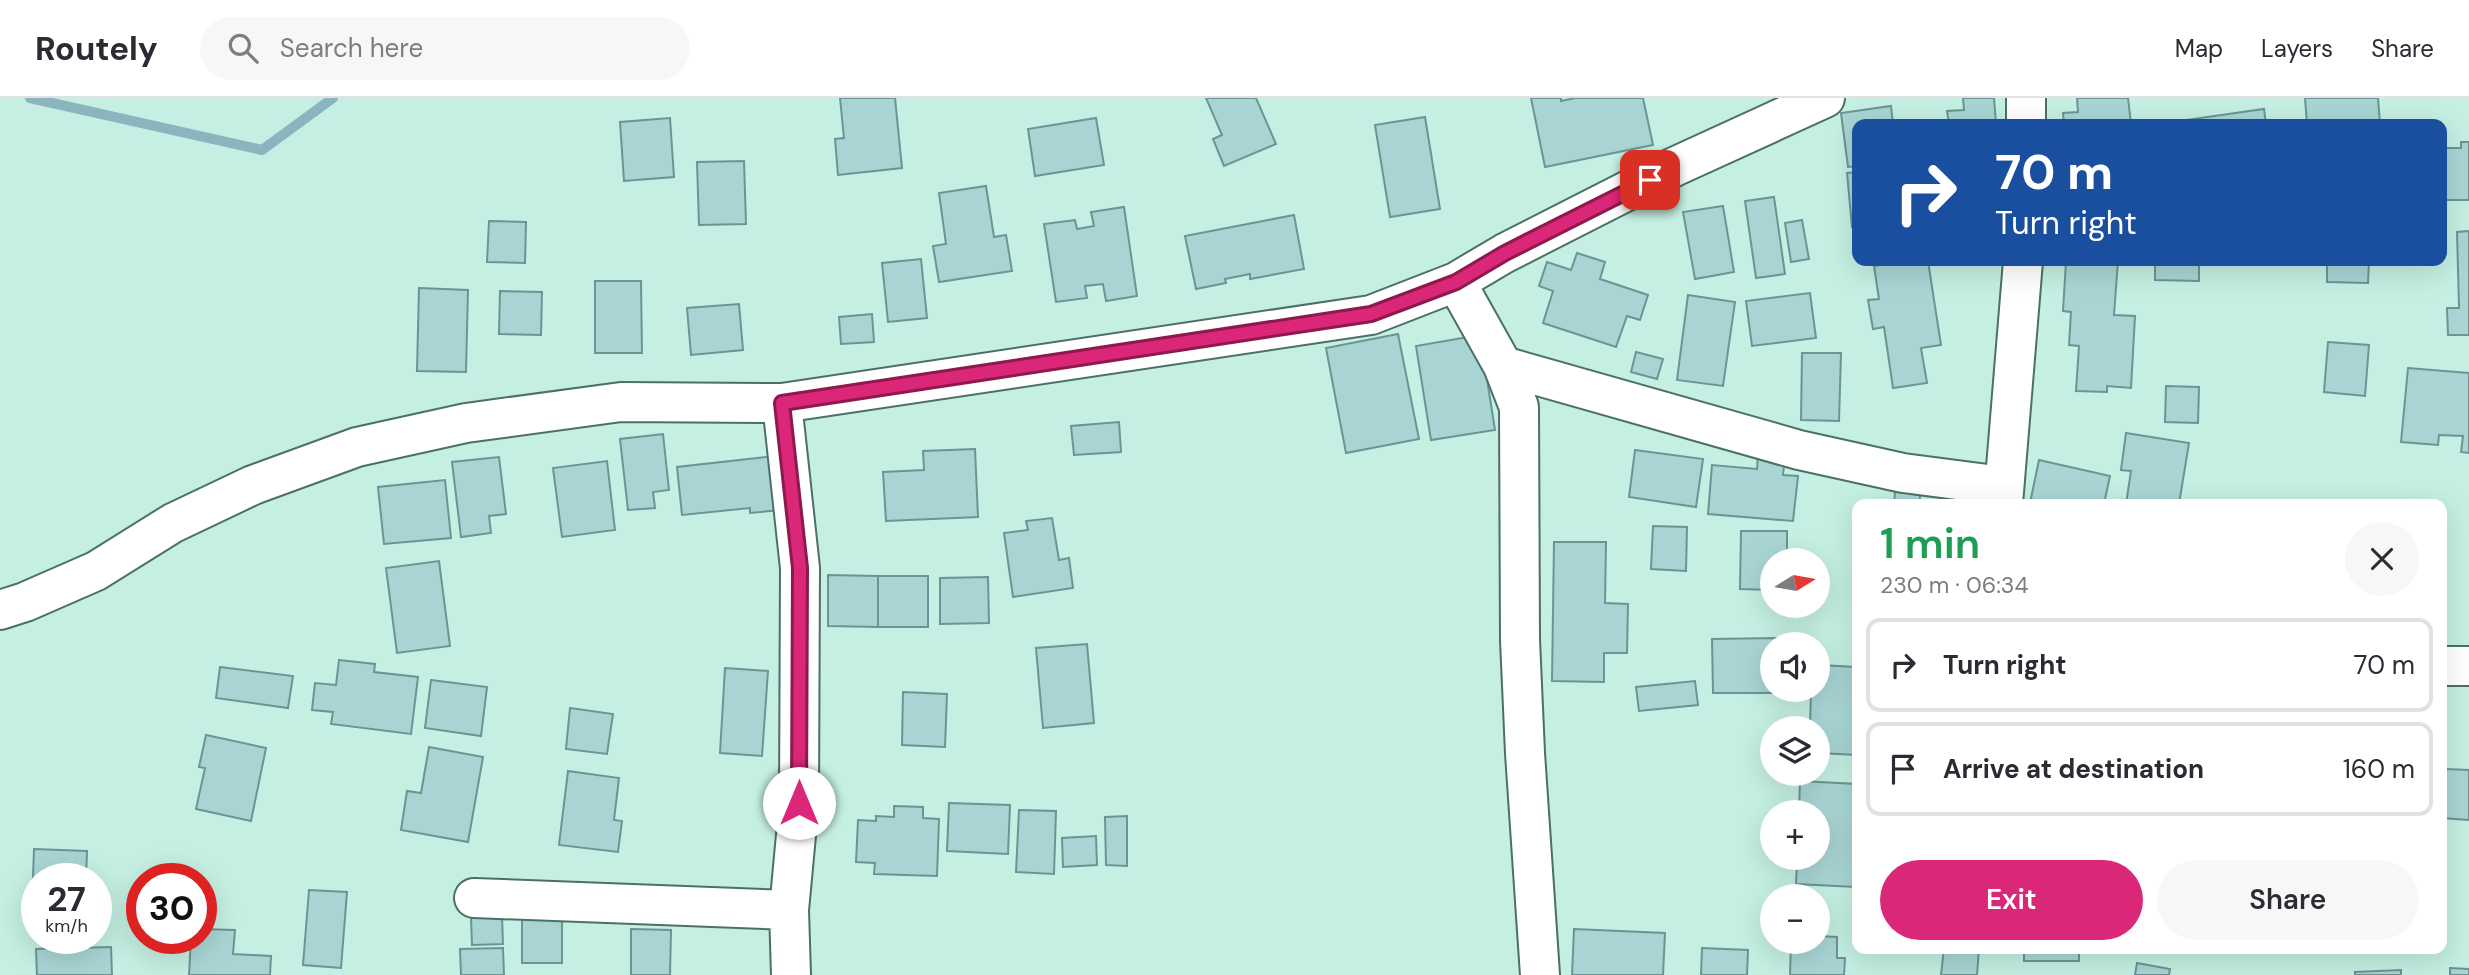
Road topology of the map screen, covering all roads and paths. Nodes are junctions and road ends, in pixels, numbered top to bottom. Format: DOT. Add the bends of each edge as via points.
graph roads {
  1 [pos="1825,98"];
  2 [pos="2026,98"];
  3 [pos="2026,119"];
  4 [pos="2023,266"];
  5 [pos="1456,282"];
  6 [pos="1503,366"];
  7 [pos="782,403"];
  8 [pos="2003,495"];
  9 [pos="0,610"];
  10 [pos="2447,666"];
  11 [pos="2469,667"];
  12 [pos="474,898"];
  13 [pos="789,910"];
  14 [pos="791,975"];
  15 [pos="1540,975"];
  1 -- 5 [label="street" via="1674,167"];
  2 -- 3 [label="street"];
  4 -- 8 [label="street"];
  5 -- 6 [label="street"];
  5 -- 7 [label="street" via="1371,314"];
  6 -- 8 [label="street" via="1799,450"];
  6 -- 15 [label="street" via="1519,407 1520,640"];
  7 -- 9 [label="street" via="621,402 466,423 357,447 253,485 173,523 96,571"];
  7 -- 13 [label="street" via="800,568 799,803"];
  10 -- 11 [label="street"];
  12 -- 13 [label="street"];
  13 -- 14 [label="street"];
}
